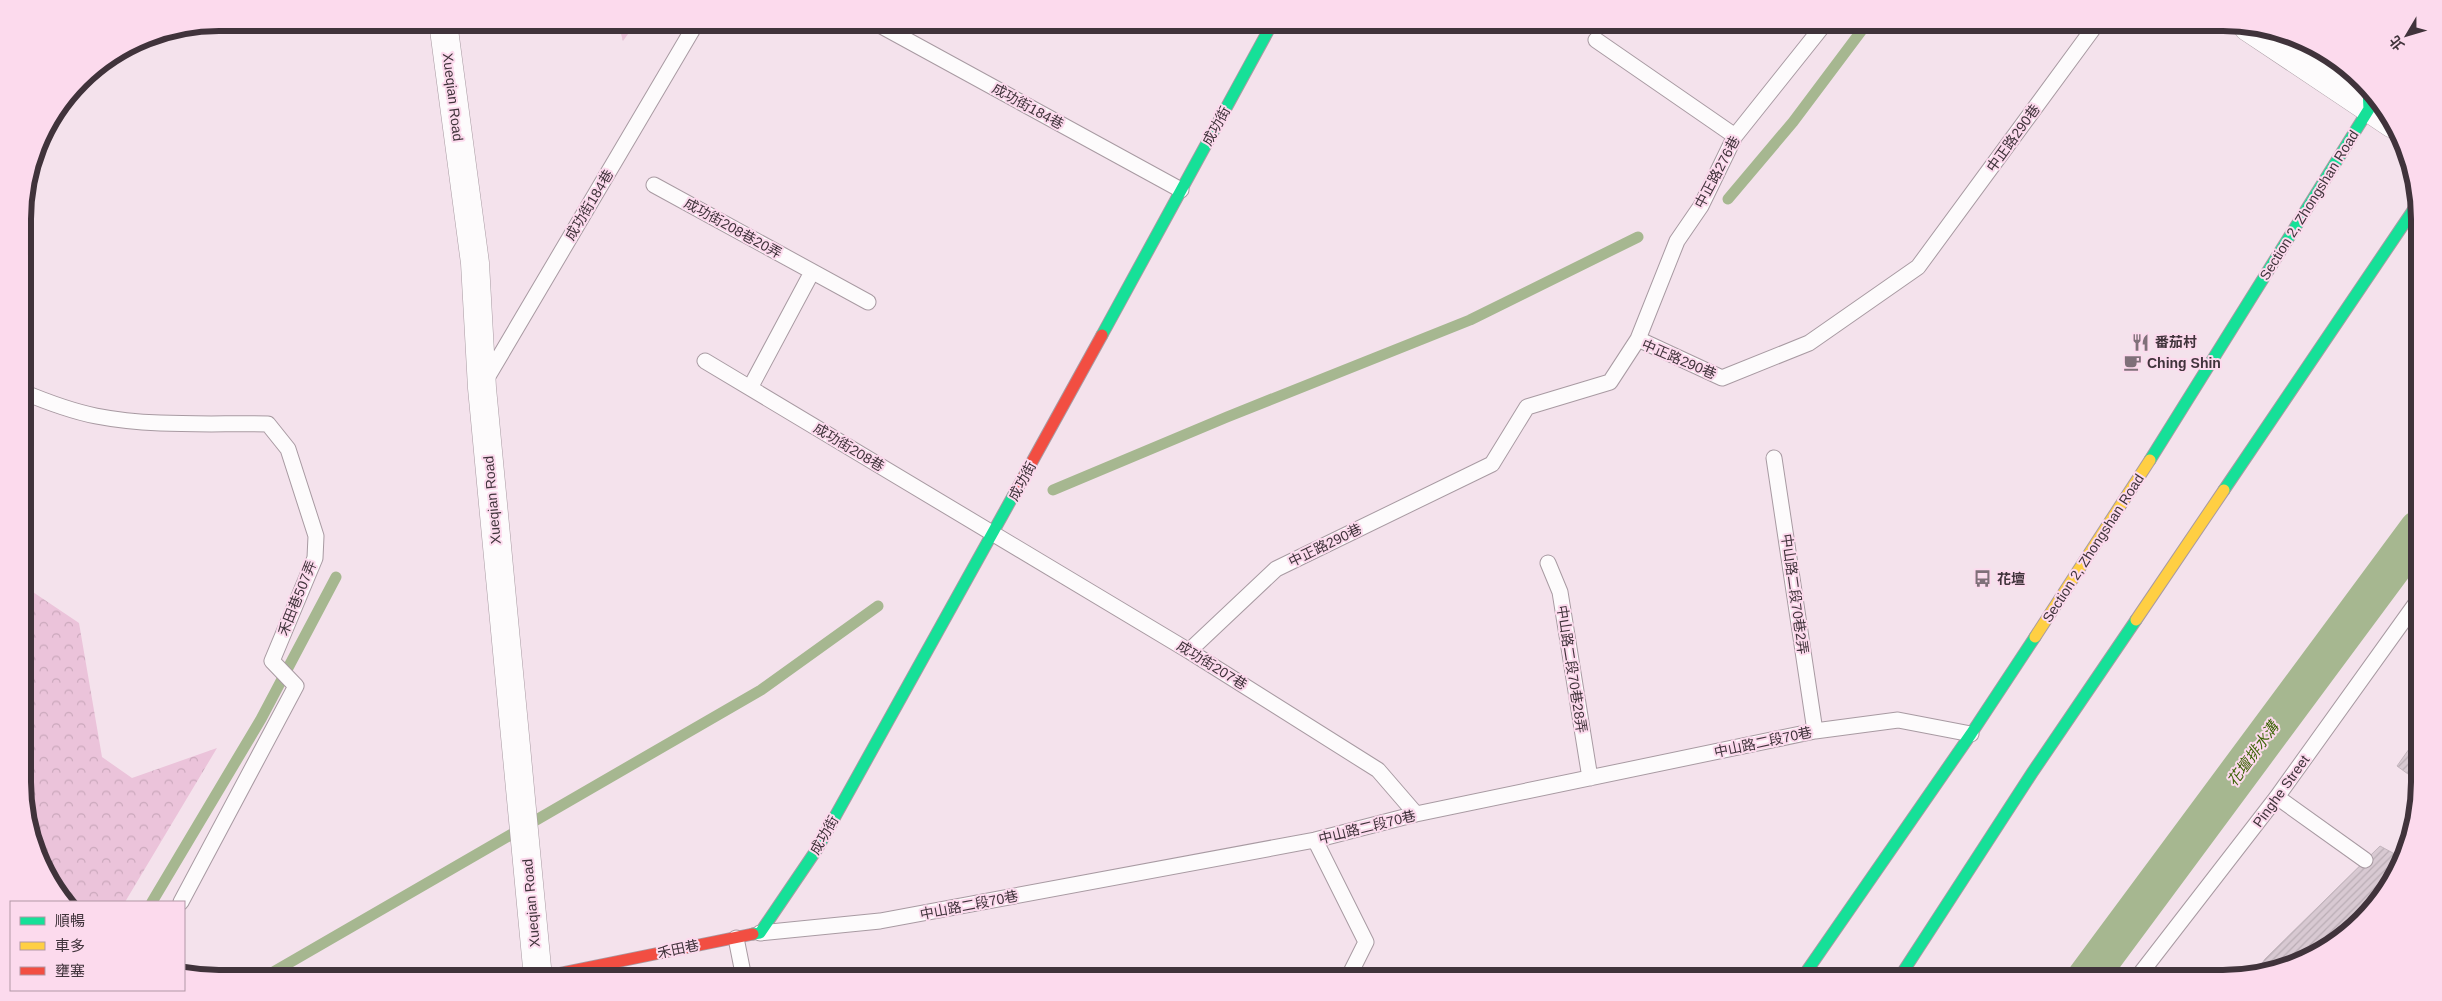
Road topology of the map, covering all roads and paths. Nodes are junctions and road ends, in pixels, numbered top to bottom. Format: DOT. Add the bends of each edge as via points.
graph roads {
  1 [pos="444,31"];
  2 [pos="692,31"];
  3 [pos="890,31"];
  4 [pos="1267,31"];
  5 [pos="1819,31"];
  6 [pos="2091,31"];
  7 [pos="2260,35"];
  8 [pos="1596,40"];
  9 [pos="2366,98"];
  10 [pos="2368,99"];
  11 [pos="1735,136"];
  12 [pos="654,184"];
  13 [pos="1181,190"];
  14 [pos="2411,214"];
  15 [pos="812,272"];
  16 [pos="868,302"];
  17 [pos="1638,339"];
  18 [pos="705,361"];
  19 [pos="482,388"];
  20 [pos="750,388"];
  21 [pos="31,395"];
  22 [pos="1774,458"];
  23 [pos="994,534"];
  24 [pos="1548,563"];
  25 [pos="2411,610"];
  26 [pos="1189,650"];
  27 [pos="1815,731"];
  28 [pos="1971,734"];
  29 [pos="1590,778"];
  30 [pos="2277,797"];
  31 [pos="1416,814"];
  32 [pos="1315,840"];
  33 [pos="2365,860"];
  34 [pos="181,901"];
  35 [pos="760,933"];
  36 [pos="736,938"];
  37 [pos="537,970"];
  38 [pos="578,970"];
  39 [pos="742,970"];
  40 [pos="1352,970"];
  41 [pos="1808,970"];
  42 [pos="1904,970"];
  43 [pos="2143,970"];
  1 -- 19 [label="street, Xueqian Road" via="475,263"];
  2 -- 19 [label="lane, 成功街184巷"];
  3 -- 13 [label="lane, 成功街184巷"];
  4 -- 13 [label="main road, 成功街"];
  5 -- 11 [label="lane, 中正路276巷"];
  6 -- 17 [label="lane, 中正路290巷" via="1918,267 1809,343 1722,378"];
  7 -- 9 [label="street"];
  8 -- 11 [label="lane"];
  10 -- 28 [label="main road, Section 2, Zhongshan Road" via="2124,502"];
  11 -- 17 [label="lane, 中正路276巷" via="1701,206 1677,242"];
  12 -- 15 [label="lane, 成功街208巷20弄"];
  13 -- 23 [label="main road, 成功街"];
  14 -- 42 [label="main road" via="2032,774"];
  15 -- 16 [label="lane, 成功街208巷20弄"];
  15 -- 20 [label="lane"];
  17 -- 26 [label="lane, 中正路290巷" via="1610,382 1527,407 1492,464 1276,569"];
  18 -- 20 [label="lane, 成功街208巷"];
  19 -- 37 [label="street, Xueqian Road"];
  20 -- 23 [label="lane, 成功街208巷"];
  21 -- 34 [label="lane, 禾田巷507弄" via="60,407 97,416 149,422 268,424 288,449 316,536 315,558 272,661 296,686"];
  22 -- 27 [label="lane, 中山路二段70巷2弄"];
  23 -- 26 [label="lane, 成功街207巷"];
  23 -- 35 [label="main road, 成功街" via="817,849"];
  24 -- 29 [label="lane, 中山路二段70巷28弄" via="1560,592"];
  25 -- 30 [label="lane, Pinghe Street"];
  26 -- 31 [label="lane, 成功街207巷" via="1378,770"];
  27 -- 28 [label="lane, 中山路二段70巷" via="1898,720"];
  27 -- 29 [label="lane, 中山路二段70巷"];
  28 -- 41 [label="main road, Section 2, Zhongshan Road"];
  29 -- 31 [label="lane, 中山路二段70巷"];
  30 -- 33 [label="lane"];
  30 -- 43 [label="lane, Pinghe Street"];
  31 -- 32 [label="lane, 中山路二段70巷"];
  32 -- 35 [label="lane, 中山路二段70巷" via="880,921"];
  32 -- 40 [label="lane" via="1366,942"];
  35 -- 36 [label="main road, 禾田巷"];
  36 -- 38 [label="main road, 禾田巷"];
  36 -- 39 [label="lane"];
}
